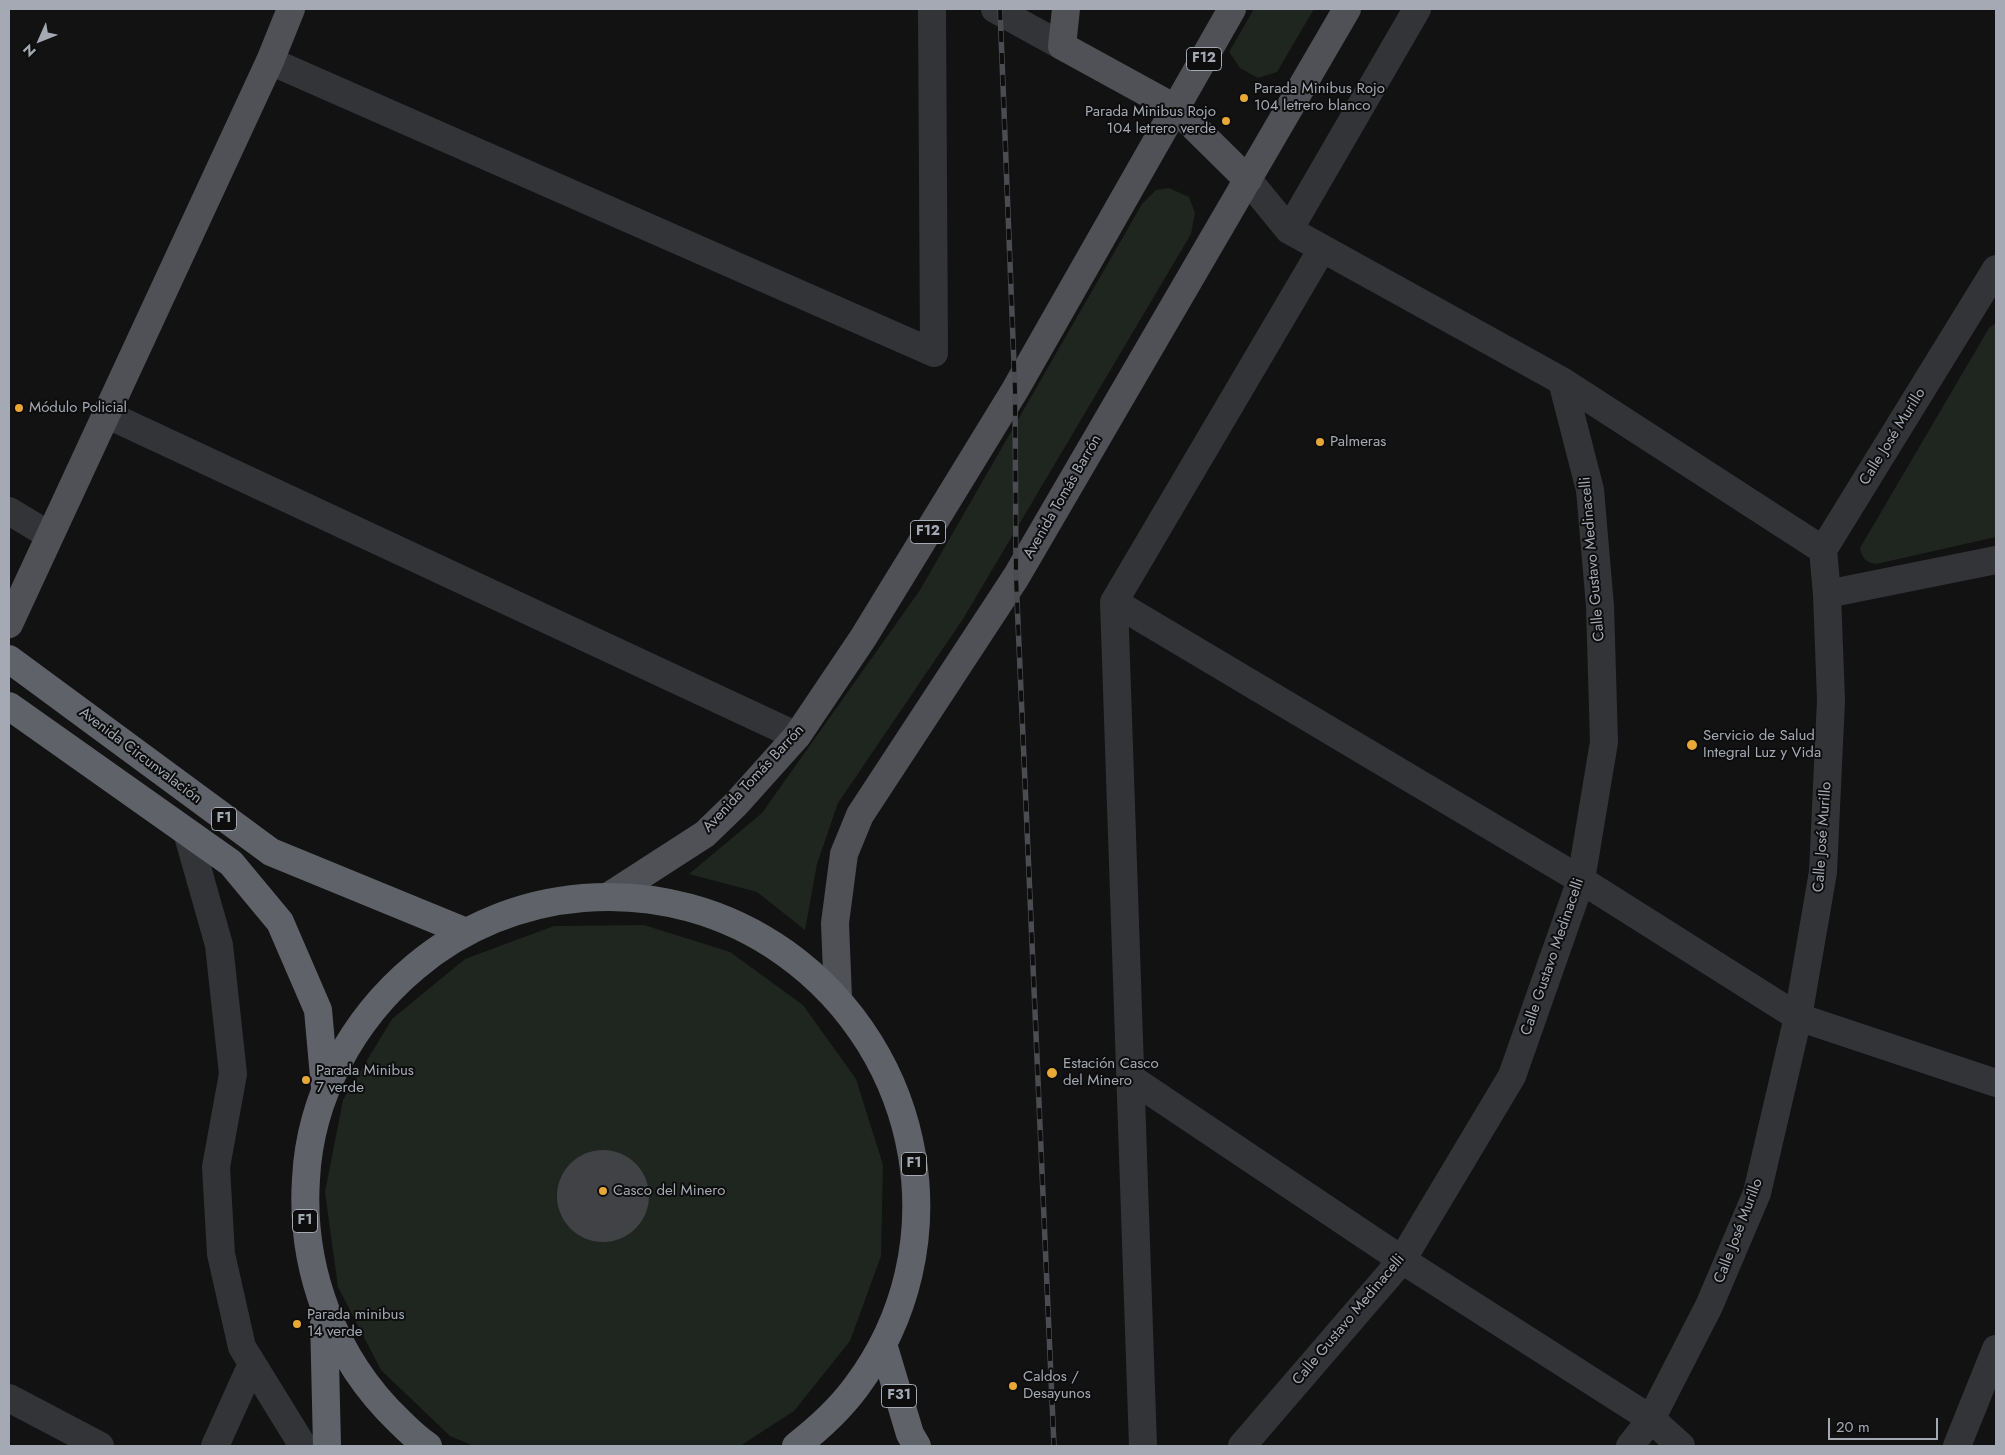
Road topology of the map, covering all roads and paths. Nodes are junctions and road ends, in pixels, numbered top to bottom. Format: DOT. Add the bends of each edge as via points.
graph roads {
  1 [pos="291,9"];
  2 [pos="932,9"];
  3 [pos="995,9"];
  4 [pos="1066,9"];
  5 [pos="1232,9"];
  6 [pos="1346,9"];
  7 [pos="1417,9"];
  8 [pos="1062,46"];
  9 [pos="270,61"];
  10 [pos="1175,108"];
  11 [pos="1248,180"];
  12 [pos="1289,230"];
  13 [pos="1322,249"];
  14 [pos="1996,269"];
  15 [pos="1562,381"];
  16 [pos="106,414"];
  17 [pos="9,511"];
  18 [pos="49,535"];
  19 [pos="1823,550"];
  20 [pos="1996,560"];
  21 [pos="1827,594"];
  22 [pos="1114,602"];
  23 [pos="9,624"];
  24 [pos="9,659"];
  25 [pos="9,706"];
  26 [pos="797,736"];
  27 [pos="187,832"];
  28 [pos="1581,880"];
  29 [pos="609,896"];
  30 [pos="466,932"];
  31 [pos="838,998"];
  32 [pos="1798,1017"];
  33 [pos="1132,1079"];
  34 [pos="1996,1083"];
  35 [pos="326,1089"];
  36 [pos="1402,1260"];
  37 [pos="324,1309"];
  38 [pos="883,1344"];
  39 [pos="1996,1349"];
  40 [pos="252,1364"];
  41 [pos="9,1398"];
  42 [pos="1651,1419"];
  43 [pos="100,1446"];
  44 [pos="215,1446"];
  45 [pos="303,1446"];
  46 [pos="327,1446"];
  47 [pos="428,1446"];
  48 [pos="796,1446"];
  49 [pos="917,1446"];
  50 [pos="1144,1446"];
  51 [pos="1242,1446"];
  52 [pos="1630,1446"];
  53 [pos="1681,1446"];
  54 [pos="1957,1446"];
  1 -- 9 [label="main road"];
  2 -- 9 [label="street" via="934,353"];
  3 -- 8 [label="street"];
  4 -- 8 [label="main road"];
  5 -- 10 [label="main road, Avenida Tomás Barrón / F12"];
  6 -- 11 [label="main road, Avenida Tomás Barrón"];
  7 -- 12 [label="street"];
  8 -- 10 [label="main road"];
  9 -- 16 [label="main road"];
  10 -- 11 [label="main road"];
  10 -- 26 [label="main road, Avenida Tomás Barrón / F12" via="1015,390 863,638"];
  11 -- 12 [label="street"];
  11 -- 31 [label="main road, Avenida Tomás Barrón" via="1016,577 860,815 844,854 835,924"];
  12 -- 13 [label="street"];
  13 -- 15 [label="street"];
  13 -- 22 [label="street"];
  14 -- 19 [label="street, Calle José Murillo"];
  15 -- 19 [label="street"];
  15 -- 28 [label="street, Calle Gustavo Medinacelli" via="1590,490 1600,606 1604,742"];
  16 -- 18 [label="main road"];
  16 -- 26 [label="street"];
  17 -- 18 [label="street"];
  18 -- 23 [label="main road"];
  19 -- 21 [label="street, Calle José Murillo"];
  20 -- 21 [label="street"];
  21 -- 32 [label="street, Calle José Murillo" via="1831,700 1823,872"];
  22 -- 28 [label="street"];
  22 -- 33 [label="street"];
  24 -- 30 [label="highway, Avenida Circunvalación / F1" via="271,852"];
  25 -- 27 [label="highway, F1"];
  26 -- 29 [label="main road, Avenida Tomás Barrón / F12" via="705,834"];
  27 -- 35 [label="highway, F1" via="231,863 280,922 318,1010"];
  27 -- 40 [label="street" via="219,945 233,1074 216,1167 220,1254 242,1347"];
  28 -- 32 [label="street"];
  28 -- 36 [label="street, Calle Gustavo Medinacelli" via="1512,1076"];
  29 -- 30 [label="highway, F1" via="550,902 512,912"];
  29 -- 31 [label="highway, F1" via="651,899 694,908 734,923 772,943 807,968"];
  30 -- 35 [label="highway, F1" via="429,955 397,982 368,1014 344,1050"];
  31 -- 38 [label="highway, F1" via="866,1035 889,1076 905,1119 914,1165 917,1210 912,1257 900,1302"];
  32 -- 34 [label="street"];
  32 -- 42 [label="street, Calle José Murillo" via="1756,1193 1709,1306"];
  33 -- 36 [label="street"];
  33 -- 50 [label="street"];
  35 -- 37 [label="highway, F1" via="312,1132 305,1221 312,1266"];
  36 -- 42 [label="street"];
  36 -- 51 [label="street, Calle Gustavo Medinacelli"];
  37 -- 46 [label="highway, F1"];
  37 -- 47 [label="highway, F1" via="349,1359 381,1404"];
  38 -- 48 [label="highway, F1" via="856,1387 823,1425"];
  38 -- 49 [label="highway, F31" via="910,1434"];
  39 -- 54 [label="street"];
  40 -- 44 [label="street"];
  40 -- 45 [label="street"];
  41 -- 43 [label="street"];
  42 -- 52 [label="street, Calle José Murillo"];
  42 -- 53 [label="street"];
}
